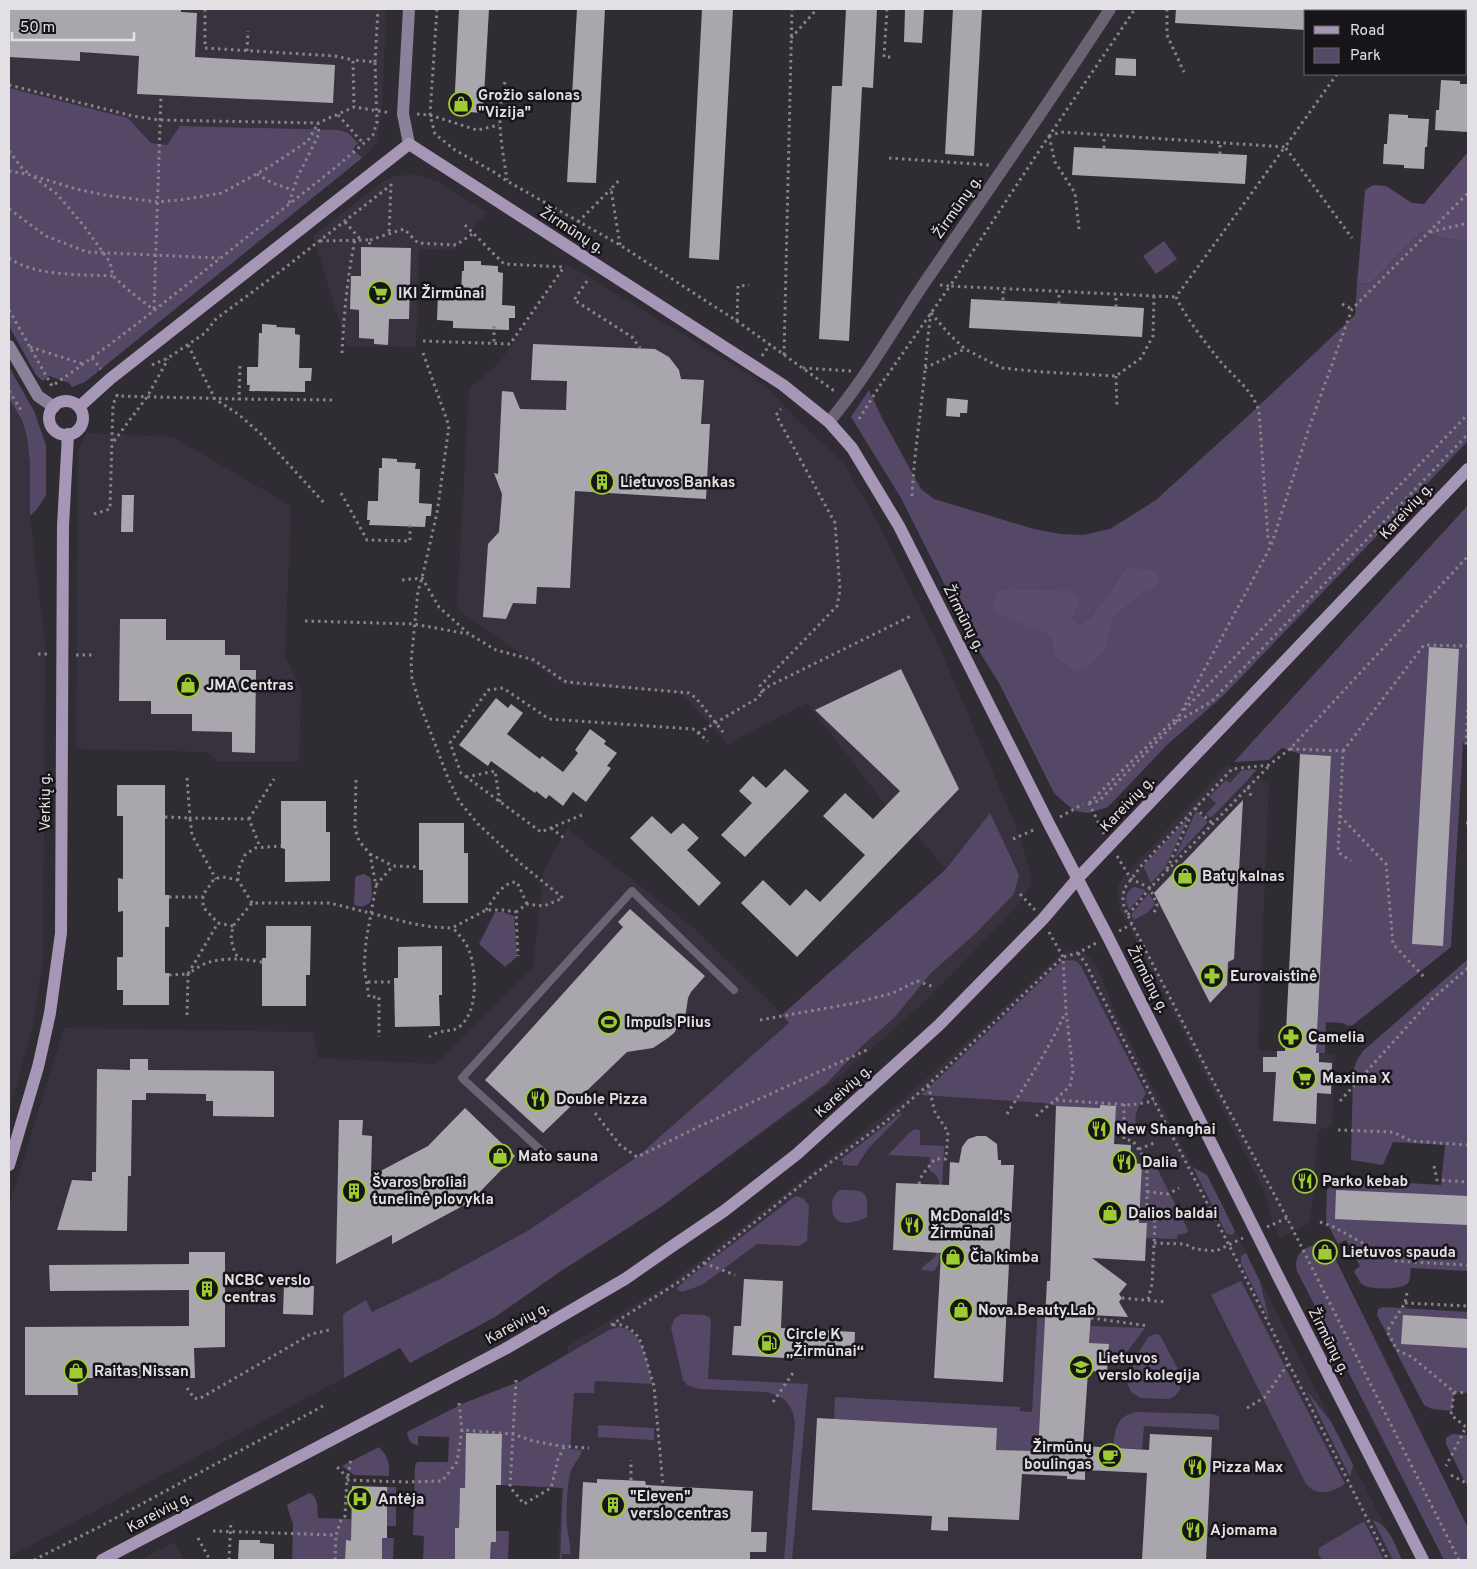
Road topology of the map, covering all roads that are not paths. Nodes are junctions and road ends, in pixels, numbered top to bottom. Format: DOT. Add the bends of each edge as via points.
graph roads {
  1 [pos="409,9"];
  2 [pos="1110,9"];
  3 [pos="409,144"];
  4 [pos="9,346"];
  5 [pos="54,407"];
  6 [pos="79,407"];
  7 [pos="829,422"];
  8 [pos="68,434"];
  9 [pos="1468,469"];
  10 [pos="1078,878"];
  11 [pos="734,990"];
  12 [pos="547,1156"];
  13 [pos="9,1165"];
  14 [pos="102,1560"];
  15 [pos="1423,1560"];
  1 -- 3 [label="main road" via="404,114"];
  2 -- 7 [label="street, Žirmūnų g." via="849,399"];
  3 -- 6 [label="main road" via="110,379"];
  3 -- 7 [label="main road, Žirmūnų g." via="783,385"];
  4 -- 5 [label="main road" via="38,396"];
  5 -- 6 [label="main road" via="69,401"];
  5 -- 8 [label="main road" via="50,423 57,432"];
  6 -- 8 [label="main road" via="82,424"];
  7 -- 10 [label="main road, Žirmūnų g." via="852,448 899,526"];
  8 -- 13 [label="main road, Verkių g." via="63,526 61,933 43,1045"];
  9 -- 10 [label="main road, Kareivių g."];
  10 -- 14 [label="main road, Kareivių g." via="1043,920 940,1025 797,1154 724,1211 625,1279 505,1349"];
  10 -- 15 [label="main road, Žirmūnų g."];
  11 -- 12 [label="lane" via="632,891 462,1078"];
}
